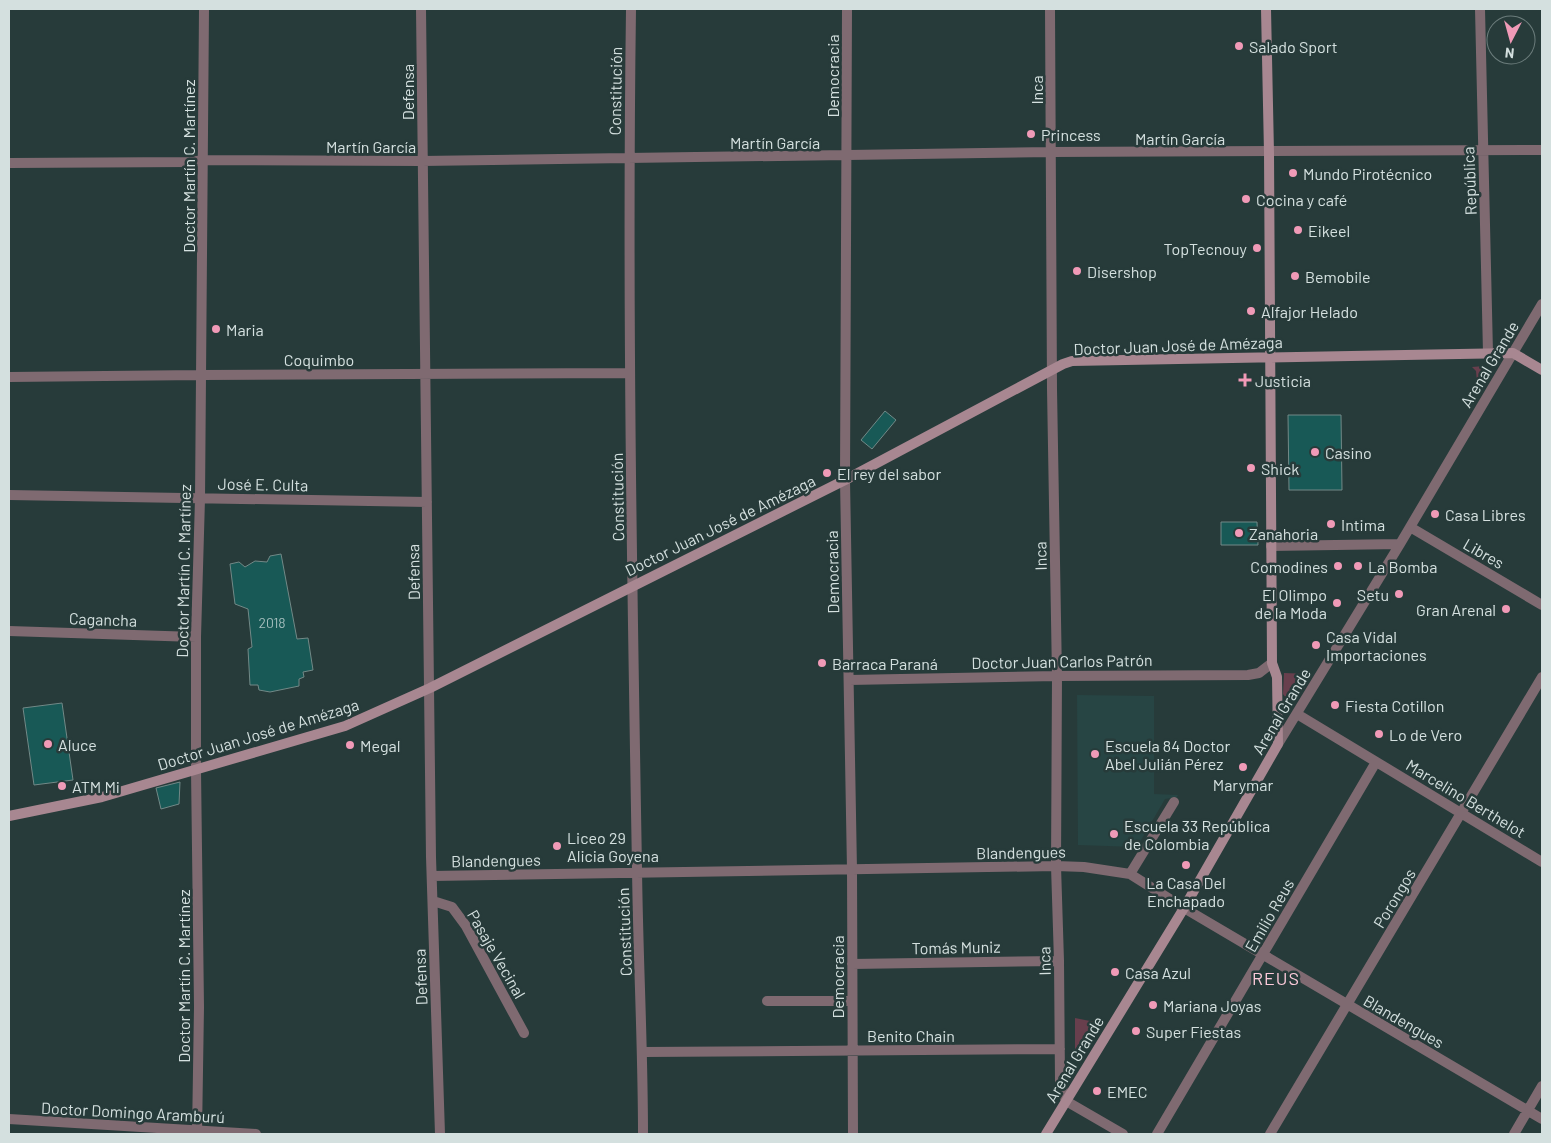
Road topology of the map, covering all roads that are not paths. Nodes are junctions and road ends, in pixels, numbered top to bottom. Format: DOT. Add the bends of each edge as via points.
graph roads {
  1 [pos="204,9"];
  2 [pos="421,9"];
  3 [pos="631,9"];
  4 [pos="848,9"];
  5 [pos="1050,9"];
  6 [pos="1266,9"];
  7 [pos="1480,9"];
  8 [pos="1483,150"];
  9 [pos="1542,150"];
  10 [pos="1051,152"];
  11 [pos="1269,152"];
  12 [pos="847,156"];
  13 [pos="629,158"];
  14 [pos="203,160"];
  15 [pos="422,161"];
  16 [pos="9,163"];
  17 [pos="1542,304"];
  18 [pos="1488,353"];
  19 [pos="1513,353"];
  20 [pos="1269,356"];
  21 [pos="1052,368"];
  22 [pos="1542,370"];
  23 [pos="424,373"];
  24 [pos="630,373"];
  25 [pos="201,375"];
  26 [pos="9,377"];
  27 [pos="845,480"];
  28 [pos="9,495"];
  29 [pos="200,499"];
  30 [pos="427,502"];
  31 [pos="1410,527"];
  32 [pos="1400,544"];
  33 [pos="1271,546"];
  34 [pos="633,585"];
  35 [pos="1542,605"];
  36 [pos="9,631"];
  37 [pos="196,637"];
  38 [pos="1272,663"];
  39 [pos="1056,676"];
  40 [pos="1542,677"];
  41 [pos="849,680"];
  42 [pos="430,688"];
  43 [pos="1297,714"];
  44 [pos="1278,744"];
  45 [pos="1376,762"];
  46 [pos="196,770"];
  47 [pos="1174,802"];
  48 [pos="1462,813"];
  49 [pos="9,816"];
  50 [pos="1542,862"];
  51 [pos="1056,866"];
  52 [pos="852,870"];
  53 [pos="637,872"];
  54 [pos="1130,874"];
  55 [pos="432,876"];
  56 [pos="433,901"];
  57 [pos="1184,908"];
  58 [pos="1263,955"];
  59 [pos="1059,961"];
  60 [pos="852,964"];
  61 [pos="767,1001"];
  62 [pos="852,1001"];
  63 [pos="1347,1005"];
  64 [pos="524,1033"];
  65 [pos="1060,1049"];
  66 [pos="853,1051"];
  67 [pos="643,1052"];
  68 [pos="1542,1086"];
  69 [pos="1066,1101"];
  70 [pos="1528,1110"];
  71 [pos="1542,1119"];
  72 [pos="9,1120"];
  73 [pos="196,1132"];
  74 [pos="256,1134"];
  75 [pos="440,1134"];
  76 [pos="643,1134"];
  77 [pos="853,1134"];
  78 [pos="1046,1134"];
  79 [pos="1123,1134"];
  80 [pos="1157,1134"];
  81 [pos="1270,1134"];
  82 [pos="1514,1134"];
  1 -- 14 [label="street, Doctor Martín C. Martínez"];
  2 -- 15 [label="street, Defensa"];
  3 -- 13 [label="street, Constitución"];
  4 -- 12 [label="street, Democracia"];
  5 -- 10 [label="street, Inca"];
  6 -- 11 [label="street"];
  7 -- 8 [label="street, República"];
  8 -- 9 [label="street, Martín García"];
  8 -- 11 [label="street, Martín García"];
  8 -- 18 [label="street, República"];
  10 -- 11 [label="street, Martín García"];
  10 -- 12 [label="street, Martín García"];
  10 -- 21 [label="street, Inca"];
  11 -- 20 [label="street"];
  12 -- 13 [label="street, Martín García"];
  12 -- 27 [label="street, Democracia"];
  13 -- 15 [label="street, Martín García"];
  13 -- 24 [label="street, Constitución"];
  14 -- 15 [label="street, Martín García"];
  14 -- 16 [label="street, Martín García"];
  14 -- 25 [label="street, Doctor Martín C. Martínez"];
  15 -- 23 [label="street, Defensa"];
  17 -- 19 [label="street, Arenal Grande"];
  18 -- 19 [label="street, Doctor Juan José de Amézaga"];
  18 -- 20 [label="street, Doctor Juan José de Amézaga"];
  19 -- 22 [label="street"];
  19 -- 31 [label="street, Arenal Grande"];
  20 -- 21 [label="street, Doctor Juan José de Amézaga" via="1072,361"];
  20 -- 33 [label="street"];
  21 -- 27 [label="street, Doctor Juan José de Amézaga"];
  21 -- 39 [label="street, Inca"];
  23 -- 24 [label="street, Coquimbo"];
  23 -- 25 [label="street, Coquimbo"];
  23 -- 30 [label="street, Defensa"];
  24 -- 34 [label="street, Constitución"];
  25 -- 26 [label="street, Coquimbo"];
  25 -- 29 [label="street, Doctor Martín C. Martínez"];
  27 -- 34 [label="street, Doctor Juan José de Amézaga"];
  27 -- 41 [label="street, Democracia"];
  28 -- 29 [label="street, José E. Culta"];
  29 -- 30 [label="street, José E. Culta"];
  29 -- 37 [label="street, Doctor Martín C. Martínez"];
  30 -- 42 [label="street, Defensa"];
  31 -- 32 [label="street, Arenal Grande"];
  31 -- 35 [label="street, Libres"];
  32 -- 33 [label="street"];
  32 -- 43 [label="street, Arenal Grande"];
  33 -- 38 [label="street"];
  34 -- 42 [label="street, Doctor Juan José de Amézaga"];
  34 -- 53 [label="street, Constitución"];
  36 -- 37 [label="street, Cagancha"];
  37 -- 46 [label="street, Doctor Martín C. Martínez"];
  38 -- 39 [label="street, Doctor Juan Carlos Patrón" via="1259,673 1248,675"];
  38 -- 44 [label="street" via="1277,677"];
  39 -- 41 [label="street, Doctor Juan Carlos Patrón"];
  39 -- 51 [label="street, Inca"];
  40 -- 48 [label="street, Porongos"];
  41 -- 52 [label="street, Democracia"];
  42 -- 46 [label="street, Doctor Juan José de Amézaga" via="345,726"];
  42 -- 55 [label="street, Defensa"];
  43 -- 44 [label="street, Arenal Grande"];
  43 -- 45 [label="street, Marcelino Berthelot"];
  44 -- 57 [label="street, Arenal Grande"];
  45 -- 48 [label="street, Marcelino Berthelot"];
  45 -- 58 [label="street, Emilio Reus"];
  46 -- 49 [label="street, Doctor Juan José de Amézaga" via="102,797"];
  46 -- 73 [label="street, Doctor Martín C. Martínez" via="199,1007"];
  47 -- 54 [label="street"];
  48 -- 50 [label="street, Marcelino Berthelot"];
  48 -- 63 [label="street, Porongos"];
  51 -- 52 [label="street, Blandengues"];
  51 -- 54 [label="street, Blandengues"];
  51 -- 59 [label="street, Inca"];
  52 -- 53 [label="street, Blandengues"];
  52 -- 60 [label="street, Democracia"];
  53 -- 55 [label="street, Blandengues"];
  53 -- 67 [label="street, Constitución"];
  54 -- 57 [label="street, Blandengues"];
  55 -- 56 [label="street, Defensa"];
  56 -- 64 [label="street, Pasaje Vecinal" via="452,907 466,926"];
  56 -- 75 [label="street, Defensa"];
  57 -- 58 [label="street, Blandengues"];
  57 -- 69 [label="street, Arenal Grande"];
  58 -- 63 [label="street, Blandengues"];
  58 -- 80 [label="street, Emilio Reus"];
  59 -- 60 [label="street, Tomás Muniz"];
  59 -- 65 [label="street, Inca"];
  60 -- 62 [label="street, Democracia"];
  61 -- 62 [label="street"];
  62 -- 66 [label="street, Democracia"];
  63 -- 70 [label="street, Blandengues"];
  63 -- 81 [label="street, Porongos"];
  65 -- 66 [label="street, Benito Chain"];
  65 -- 69 [label="street, Inca" via="1060,1081"];
  66 -- 67 [label="street, Benito Chain"];
  66 -- 77 [label="street, Democracia"];
  67 -- 76 [label="street, Constitución"];
  68 -- 70 [label="street"];
  69 -- 78 [label="street, Arenal Grande"];
  69 -- 79 [label="street"];
  70 -- 71 [label="street, Blandengues"];
  70 -- 82 [label="street"];
  72 -- 73 [label="street, Doctor Domingo Aramburú"];
  73 -- 74 [label="street, Doctor Domingo Aramburú"];
}
